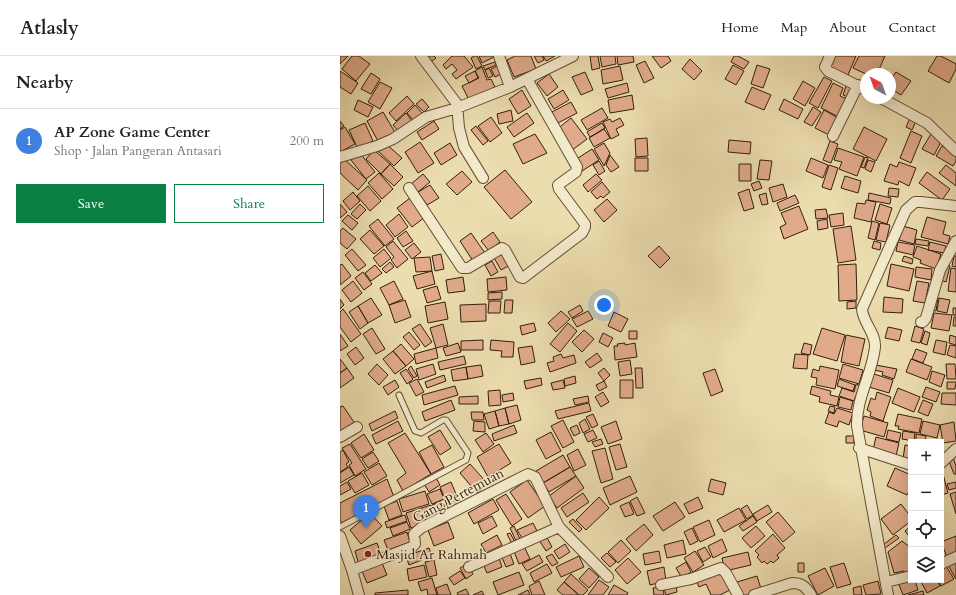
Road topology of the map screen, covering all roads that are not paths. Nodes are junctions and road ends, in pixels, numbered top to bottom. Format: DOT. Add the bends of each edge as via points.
graph roads {
  1 [pos="421,56"];
  2 [pos="499,56"];
  3 [pos="573,56"];
  4 [pos="830,56"];
  5 [pos="527,79"];
  6 [pos="510,87"];
  7 [pos="860,87"];
  8 [pos="860,91"];
  9 [pos="892,104"];
  10 [pos="457,108"];
  11 [pos="834,136"];
  12 [pos="956,151"];
  13 [pos="340,157"];
  14 [pos="483,178"];
  15 [pos="409,188"];
  16 [pos="956,207"];
  17 [pos="955,244"];
  18 [pos="921,322"];
  19 [pos="399,395"];
  20 [pos="357,427"];
  21 [pos="340,437"];
  22 [pos="860,448"];
  23 [pos="956,449"];
  24 [pos="944,461"];
  25 [pos="908,464"];
  26 [pos="340,527"];
  27 [pos="559,527"];
  28 [pos="340,536"];
  29 [pos="956,557"];
  30 [pos="944,563"];
  31 [pos="470,566"];
  32 [pos="352,570"];
  33 [pos="608,577"];
  34 [pos="908,577"];
  35 [pos="886,582"];
  36 [pos="661,585"];
  37 [pos="358,595"];
  38 [pos="738,595"];
  39 [pos="754,595"];
  40 [pos="811,595"];
  41 [pos="888,595"];
  1 -- 10 [label="street" via="453,98"];
  2 -- 6 [label="street"];
  3 -- 5 [label="street"];
  4 -- 7 [label="street" via="825,67"];
  5 -- 6 [label="street"];
  5 -- 15 [label="street" via="577,167 576,172 558,185 585,224 582,233 525,278 520,277 506,250 502,248 468,268 462,268"];
  6 -- 10 [label="street"];
  8 -- 11 [label="street"];
  9 -- 12 [label="street" via="927,123"];
  10 -- 13 [label="street" via="426,117 393,139 377,146"];
  10 -- 14 [label="street" via="464,147"];
  16 -- 22 [label="street" via="921,202 910,206 902,218 865,303 863,313 874,337 875,346 856,415"];
  17 -- 18 [label="street" via="940,270 926,318"];
  19 -- 26 [label="lane" via="415,431 421,433 446,420 468,456 466,460"];
  20 -- 21 [label="street"];
  22 -- 25 [label="street"];
  22 -- 35 [label="street"];
  23 -- 24 [label="street"];
  27 -- 31 [label="street"];
  27 -- 32 [label="street, Gang Pertemuan" via="535,477 528,474 421,528 414,534 415,544 412,547"];
  27 -- 33 [label="street, Gang Pertemuan"];
  28 -- 32 [label="street"];
  29 -- 30 [label="street"];
  32 -- 37 [label="street"];
  34 -- 35 [label="street"];
  35 -- 41 [label="street"];
  36 -- 38 [label="street" via="691,579 722,568"];
  39 -- 40 [label="street" via="792,583 802,584"];
}
